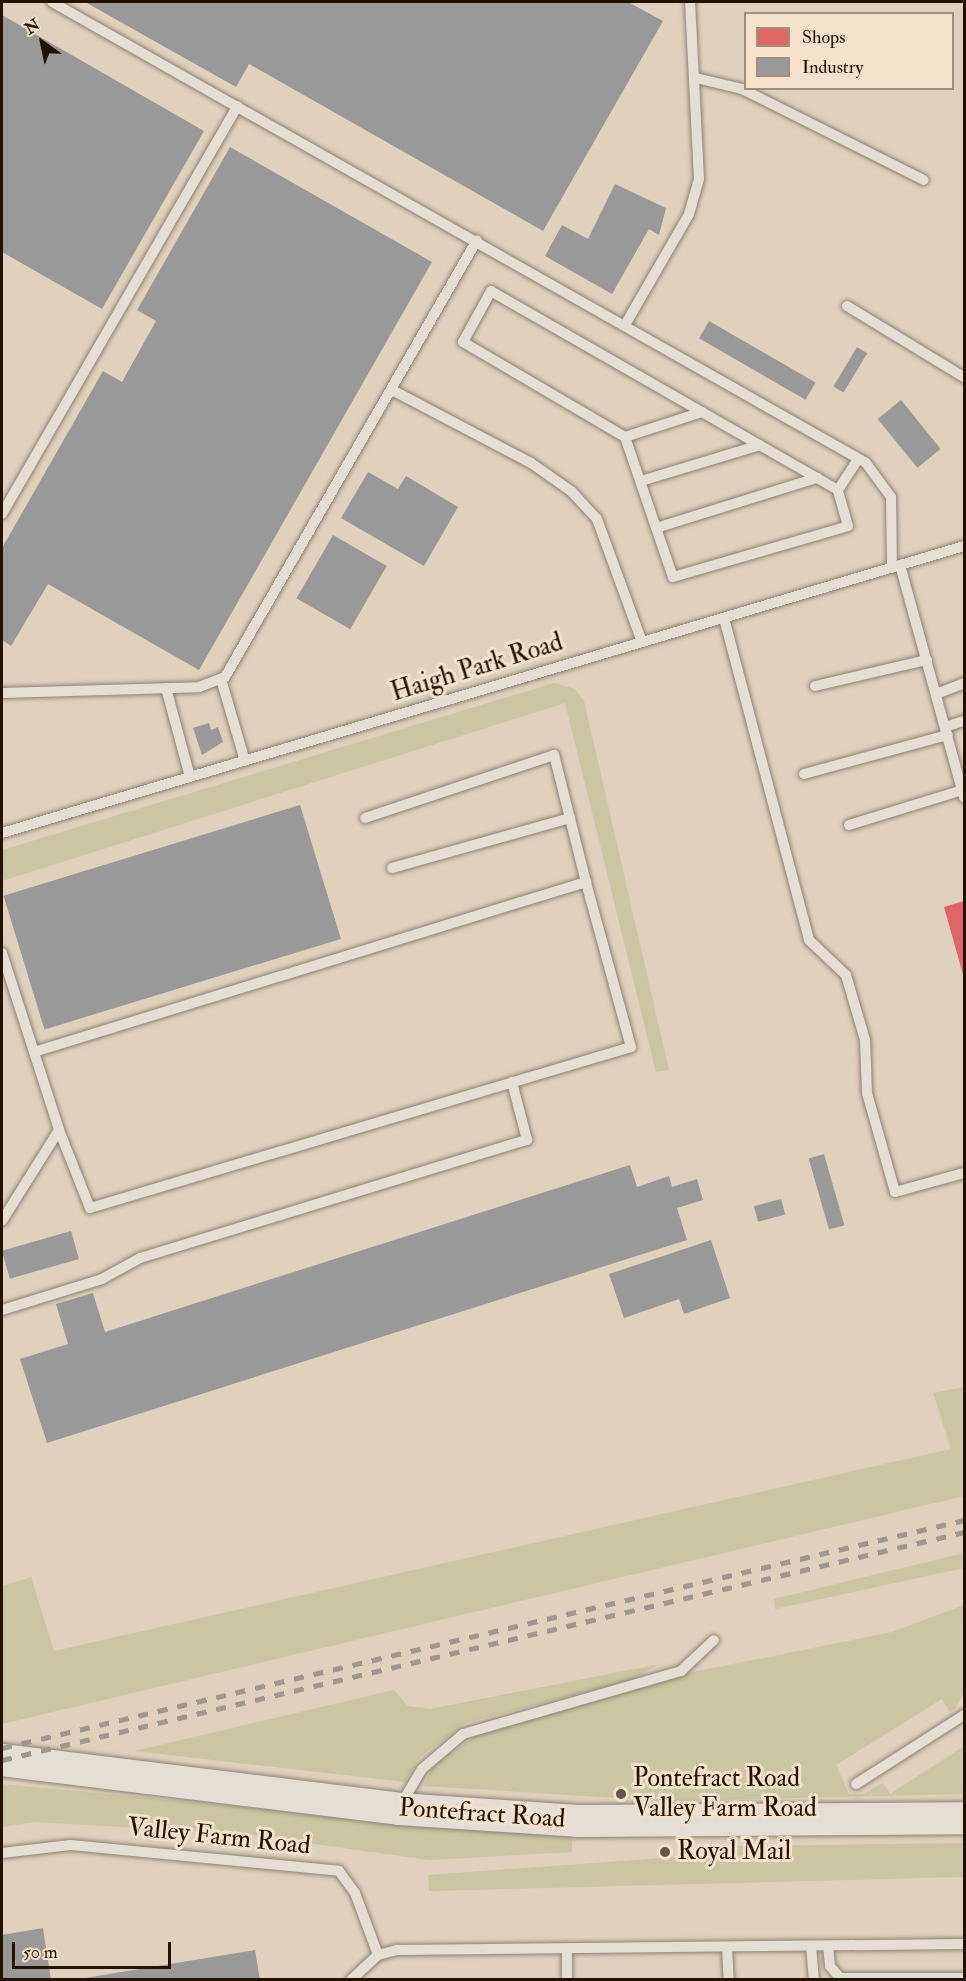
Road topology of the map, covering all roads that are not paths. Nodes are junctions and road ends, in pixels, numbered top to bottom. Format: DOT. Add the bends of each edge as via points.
graph roads {
  1 [pos="52,2"];
  2 [pos="690,2"];
  3 [pos="696,78"];
  4 [pos="238,106"];
  5 [pos="924,180"];
  6 [pos="477,240"];
  7 [pos="847,306"];
  8 [pos="625,325"];
  9 [pos="964,377"];
  10 [pos="392,390"];
  11 [pos="702,412"];
  12 [pos="625,437"];
  13 [pos="760,445"];
  14 [pos="858,459"];
  15 [pos="817,478"];
  16 [pos="640,481"];
  17 [pos="838,490"];
  18 [pos="2,514"];
  19 [pos="656,528"];
  20 [pos="964,546"];
  21 [pos="896,566"];
  22 [pos="724,618"];
  23 [pos="642,642"];
  24 [pos="927,660"];
  25 [pos="221,679"];
  26 [pos="964,682"];
  27 [pos="815,686"];
  28 [pos="166,688"];
  29 [pos="2,693"];
  30 [pos="936,694"];
  31 [pos="964,721"];
  32 [pos="946,731"];
  33 [pos="245,761"];
  34 [pos="804,774"];
  35 [pos="190,777"];
  36 [pos="964,793"];
  37 [pos="364,818"];
  38 [pos="570,818"];
  39 [pos="849,825"];
  40 [pos="2,832"];
  41 [pos="392,868"];
  42 [pos="586,882"];
  43 [pos="2,953"];
  44 [pos="34,1052"];
  45 [pos="512,1082"];
  46 [pos="59,1130"];
  47 [pos="964,1173"];
  48 [pos="2,1221"];
  49 [pos="2,1311"];
  50 [pos="714,1640"];
  51 [pos="964,1715"];
  52 [pos="2,1761"];
  53 [pos="856,1784"];
  54 [pos="399,1809"];
  55 [pos="964,1818"];
  56 [pos="2,1853"];
  57 [pos="964,1944"];
  58 [pos="811,1946"];
  59 [pos="828,1946"];
  60 [pos="727,1947"];
  61 [pos="567,1949"];
  62 [pos="378,1955"];
  63 [pos="964,1978"];
  64 [pos="351,1980"];
  65 [pos="567,1980"];
  66 [pos="729,1980"];
  67 [pos="814,1980"];
  1 -- 4 [label="lane"];
  2 -- 3 [label="lane"];
  3 -- 5 [label="lane" via="742,89"];
  3 -- 8 [label="lane" via="699,179 689,214"];
  4 -- 6 [label="lane"];
  4 -- 18 [label="lane"];
  6 -- 8 [label="lane"];
  6 -- 10 [label="lane"];
  7 -- 9 [label="lane"];
  8 -- 14 [label="lane"];
  10 -- 23 [label="lane" via="531,463 571,491 597,519"];
  10 -- 25 [label="lane" via="235,667"];
  11 -- 12 [label="lane"];
  11 -- 12 [label="lane" via="491,291 463,342"];
  11 -- 13 [label="lane"];
  12 -- 16 [label="lane"];
  13 -- 15 [label="lane"];
  13 -- 16 [label="lane"];
  14 -- 17 [label="lane"];
  14 -- 21 [label="lane" via="881,478 891,497"];
  15 -- 17 [label="lane"];
  15 -- 19 [label="lane"];
  16 -- 19 [label="lane"];
  17 -- 19 [label="lane" via="848,526 673,577"];
  20 -- 21 [label="lane, Haigh Park Road"];
  21 -- 22 [label="lane, Haigh Park Road"];
  21 -- 24 [label="lane"];
  22 -- 23 [label="lane, Haigh Park Road"];
  22 -- 47 [label="lane" via="810,940 846,975 865,1040 867,1093 895,1192"];
  23 -- 33 [label="lane, Haigh Park Road"];
  24 -- 27 [label="lane"];
  24 -- 30 [label="lane"];
  25 -- 28 [label="lane"];
  25 -- 33 [label="lane"];
  26 -- 30 [label="lane"];
  28 -- 29 [label="lane"];
  28 -- 35 [label="lane"];
  30 -- 32 [label="lane"];
  31 -- 32 [label="lane"];
  32 -- 34 [label="lane"];
  32 -- 36 [label="lane"];
  33 -- 35 [label="lane, Haigh Park Road"];
  35 -- 40 [label="lane, Haigh Park Road"];
  36 -- 39 [label="lane"];
  37 -- 38 [label="lane" via="554,755"];
  38 -- 41 [label="lane"];
  38 -- 42 [label="lane"];
  42 -- 44 [label="lane"];
  42 -- 45 [label="lane" via="631,1047"];
  43 -- 44 [label="lane"];
  44 -- 46 [label="lane"];
  45 -- 46 [label="lane" via="90,1208"];
  45 -- 49 [label="lane" via="527,1140 140,1258 102,1279"];
  46 -- 48 [label="lane"];
  50 -- 54 [label="lane" via="681,1671 463,1734 422,1768"];
  51 -- 53 [label="lane"];
  52 -- 54 [label="main road, Pontefract Road"];
  54 -- 55 [label="main road, Pontefract Road" via="578,1821 721,1824"];
  56 -- 62 [label="lane, Valley Farm Road" via="71,1845 339,1871 355,1893"];
  57 -- 59 [label="lane"];
  58 -- 59 [label="lane"];
  58 -- 60 [label="lane"];
  58 -- 67 [label="lane"];
  59 -- 63 [label="lane" via="830,1966 840,1978"];
  60 -- 61 [label="lane"];
  60 -- 66 [label="lane"];
  61 -- 62 [label="lane" via="397,1950"];
  61 -- 65 [label="lane"];
  62 -- 64 [label="lane"];
}
